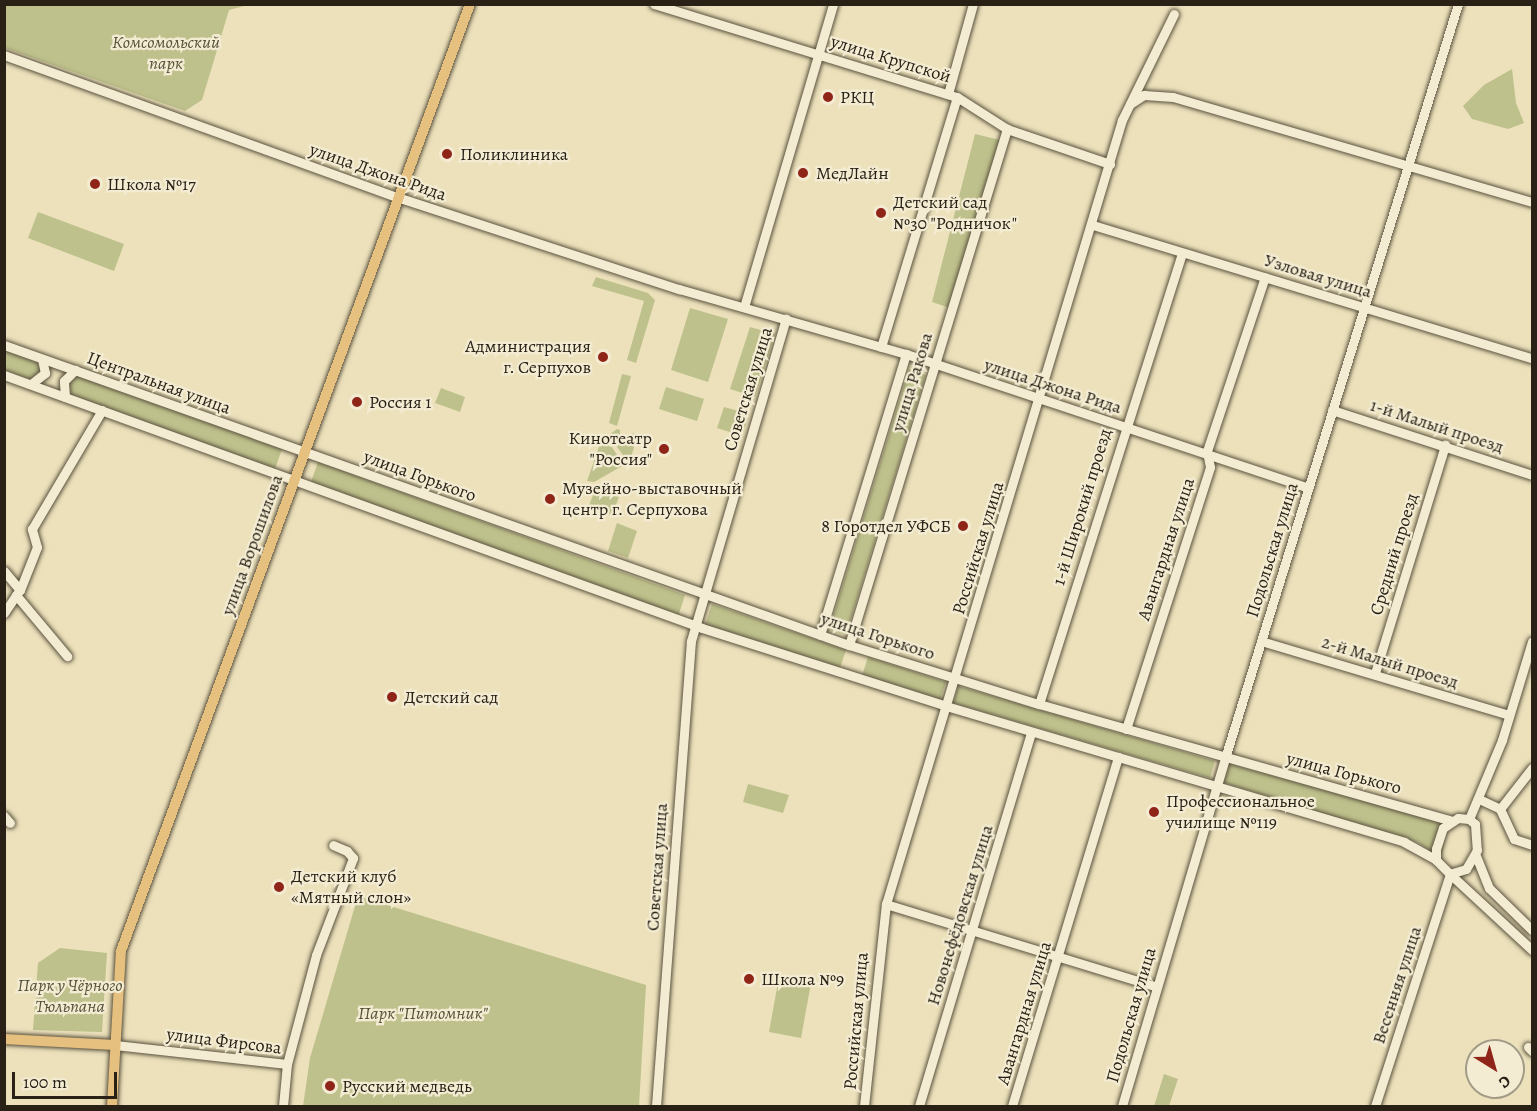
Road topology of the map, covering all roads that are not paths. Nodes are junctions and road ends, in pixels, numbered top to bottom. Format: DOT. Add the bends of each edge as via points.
graph roads {
  1 [pos="470,4"];
  2 [pos="654,4"];
  3 [pos="833,4"];
  4 [pos="973,4"];
  5 [pos="1458,4"];
  6 [pos="1174,14"];
  7 [pos="818,54"];
  8 [pos="4,55"];
  9 [pos="952,96"];
  10 [pos="1126,107"];
  11 [pos="1007,129"];
  12 [pos="1110,164"];
  13 [pos="1408,165"];
  14 [pos="397,197"];
  15 [pos="1533,202"];
  16 [pos="1093,225"];
  17 [pos="1182,252"];
  18 [pos="1264,277"];
  19 [pos="744,307"];
  20 [pos="1364,307"];
  21 [pos="786,320"];
  22 [pos="4,345"];
  23 [pos="881,346"];
  24 [pos="906,354"];
  25 [pos="1533,358"];
  26 [pos="42,359"];
  27 [pos="935,365"];
  28 [pos="75,370"];
  29 [pos="4,375"];
  30 [pos="31,384"];
  31 [pos="65,397"];
  32 [pos="1037,400"];
  33 [pos="102,410"];
  34 [pos="1332,410"];
  35 [pos="1125,426"];
  36 [pos="1445,445"];
  37 [pos="1207,451"];
  38 [pos="303,453"];
  39 [pos="1533,475"];
  40 [pos="293,479"];
  41 [pos="1308,488"];
  42 [pos="4,571"];
  43 [pos="18,592"];
  44 [pos="703,594"];
  45 [pos="4,612"];
  46 [pos="694,625"];
  47 [pos="820,635"];
  48 [pos="1261,641"];
  49 [pos="1533,641"];
  50 [pos="849,645"];
  51 [pos="67,656"];
  52 [pos="1375,673"];
  53 [pos="955,679"];
  54 [pos="1039,704"];
  55 [pos="946,706"];
  56 [pos="1509,715"];
  57 [pos="1126,729"];
  58 [pos="1031,732"];
  59 [pos="1118,757"];
  60 [pos="1225,758"];
  61 [pos="1533,768"];
  62 [pos="1216,787"];
  63 [pos="1479,799"];
  64 [pos="1500,809"];
  65 [pos="1469,819"];
  66 [pos="1453,821"];
  67 [pos="1533,844"];
  68 [pos="333,845"];
  69 [pos="1476,856"];
  70 [pos="1436,860"];
  71 [pos="1450,874"];
  72 [pos="886,904"];
  73 [pos="1533,930"];
  74 [pos="972,931"];
  75 [pos="1533,950"];
  76 [pos="1059,957"];
  77 [pos="1157,987"];
  78 [pos="4,1038"];
  79 [pos="115,1045"];
  80 [pos="287,1064"];
  81 [pos="1378,1105"];
  82 [pos="112,1107"];
  83 [pos="283,1107"];
  84 [pos="656,1107"];
  85 [pos="864,1107"];
  86 [pos="919,1107"];
  87 [pos="1012,1107"];
  88 [pos="1122,1107"];
  1 -- 14 [label="main road, улица Ворошилова"];
  2 -- 7 [label="street, улица Крупской"];
  3 -- 7 [label="street, Советская улица"];
  4 -- 9 [label="street"];
  5 -- 13 [label="street, Подольская улица"];
  6 -- 10 [label="street, Российская улица"];
  7 -- 9 [label="street, улица Крупской"];
  7 -- 19 [label="street, Советская улица"];
  8 -- 14 [label="street, улица Джона Рида"];
  9 -- 11 [label="street, улица Крупской"];
  9 -- 23 [label="street"];
  10 -- 12 [label="street, Российская улица"];
  10 -- 13 [label="street" via="1144,95 1162,94"];
  11 -- 12 [label="street, улица Крупской"];
  11 -- 27 [label="street, улица Ракова"];
  12 -- 16 [label="street, Российская улица"];
  13 -- 15 [label="street"];
  13 -- 20 [label="street, Подольская улица"];
  14 -- 19 [label="street, улица Джона Рида"];
  14 -- 38 [label="main road, улица Ворошилова"];
  16 -- 17 [label="street, Узловая улица"];
  16 -- 32 [label="street, Российская улица"];
  17 -- 18 [label="street, Узловая улица"];
  17 -- 35 [label="street, 1-й Широкий проезд"];
  18 -- 20 [label="street, Узловая улица"];
  18 -- 37 [label="street, Авангардная улица"];
  19 -- 21 [label="street, Советская улица"];
  20 -- 25 [label="street, Узловая улица"];
  20 -- 34 [label="street, Подольская улица"];
  21 -- 23 [label="street, улица Джона Рида"];
  21 -- 44 [label="street, Советская улица"];
  22 -- 26 [label="street, Центральная улица"];
  23 -- 24 [label="street, улица Джона Рида"];
  24 -- 27 [label="street, улица Джона Рида"];
  24 -- 47 [label="street, улица Ракова"];
  26 -- 28 [label="street, Центральная улица"];
  26 -- 30 [label="street" via="45,373"];
  27 -- 32 [label="street, улица Джона Рида"];
  27 -- 50 [label="street, улица Ракова"];
  28 -- 31 [label="street" via="64,381"];
  28 -- 38 [label="street, Центральная улица"];
  29 -- 30 [label="street"];
  30 -- 31 [label="street"];
  31 -- 33 [label="street"];
  32 -- 35 [label="street, улица Джона Рида"];
  32 -- 53 [label="street, Российская улица"];
  33 -- 40 [label="street"];
  33 -- 43 [label="street" via="32,529 37,547"];
  34 -- 36 [label="street, 1-й Малый проезд"];
  34 -- 41 [label="street, Подольская улица"];
  35 -- 37 [label="street, улица Джона Рида"];
  35 -- 54 [label="street, 1-й Широкий проезд"];
  36 -- 39 [label="street, 1-й Малый проезд"];
  36 -- 52 [label="street, Средний проезд"];
  37 -- 41 [label="street, улица Джона Рида"];
  37 -- 57 [label="street, Авангардная улица" via="1210,467"];
  38 -- 40 [label="main road, улица Ворошилова"];
  38 -- 44 [label="street, улица Горького"];
  40 -- 46 [label="street"];
  40 -- 79 [label="main road, улица Ворошилова" via="121,951"];
  41 -- 48 [label="street, Подольская улица"];
  42 -- 43 [label="street"];
  43 -- 45 [label="street"];
  43 -- 51 [label="street"];
  44 -- 46 [label="street, Советская улица"];
  44 -- 47 [label="street, улица Горького"];
  46 -- 55 [label="street"];
  46 -- 84 [label="street, Советская улица"];
  47 -- 50 [label="street, улица Горького"];
  48 -- 52 [label="street, 2-й Малый проезд"];
  48 -- 60 [label="street, Подольская улица"];
  49 -- 56 [label="street"];
  50 -- 53 [label="street, улица Горького"];
  52 -- 56 [label="street, 2-й Малый проезд"];
  53 -- 54 [label="street, улица Горького"];
  53 -- 55 [label="street, Российская улица"];
  54 -- 57 [label="street, улица Горького"];
  55 -- 58 [label="street"];
  55 -- 72 [label="street, Российская улица"];
  56 -- 63 [label="street"];
  57 -- 60 [label="street, улица Горького"];
  58 -- 59 [label="street"];
  58 -- 74 [label="street, Новонефёдовская улица"];
  59 -- 62 [label="street"];
  59 -- 76 [label="street, Авангардная улица"];
  60 -- 62 [label="street, Подольская улица"];
  60 -- 66 [label="street, улица Горького"];
  61 -- 64 [label="street"];
  62 -- 70 [label="street" via="1404,842"];
  62 -- 77 [label="street, Подольская улица"];
  63 -- 64 [label="street"];
  63 -- 65 [label="street"];
  64 -- 67 [label="street" via="1514,838"];
  65 -- 66 [label="street"];
  65 -- 69 [label="street" via="1478,836"];
  66 -- 70 [label="street" via="1439,837"];
  68 -- 80 [label="street" via="348,851 353,858 316,955"];
  69 -- 71 [label="street" via="1466,869"];
  69 -- 73 [label="street" via="1494,893"];
  70 -- 71 [label="street"];
  71 -- 75 [label="street"];
  71 -- 81 [label="street, Весенняя улица"];
  72 -- 74 [label="street"];
  72 -- 85 [label="street, Российская улица"];
  74 -- 76 [label="street"];
  74 -- 86 [label="street, Новонефёдовская улица"];
  76 -- 77 [label="street"];
  76 -- 87 [label="street, Авангардная улица"];
  77 -- 88 [label="street, Подольская улица"];
  78 -- 79 [label="main road"];
  79 -- 80 [label="street, улица Фирсова"];
  79 -- 82 [label="main road, улица Ворошилова"];
  80 -- 83 [label="street, улица Фирсова"];
}
